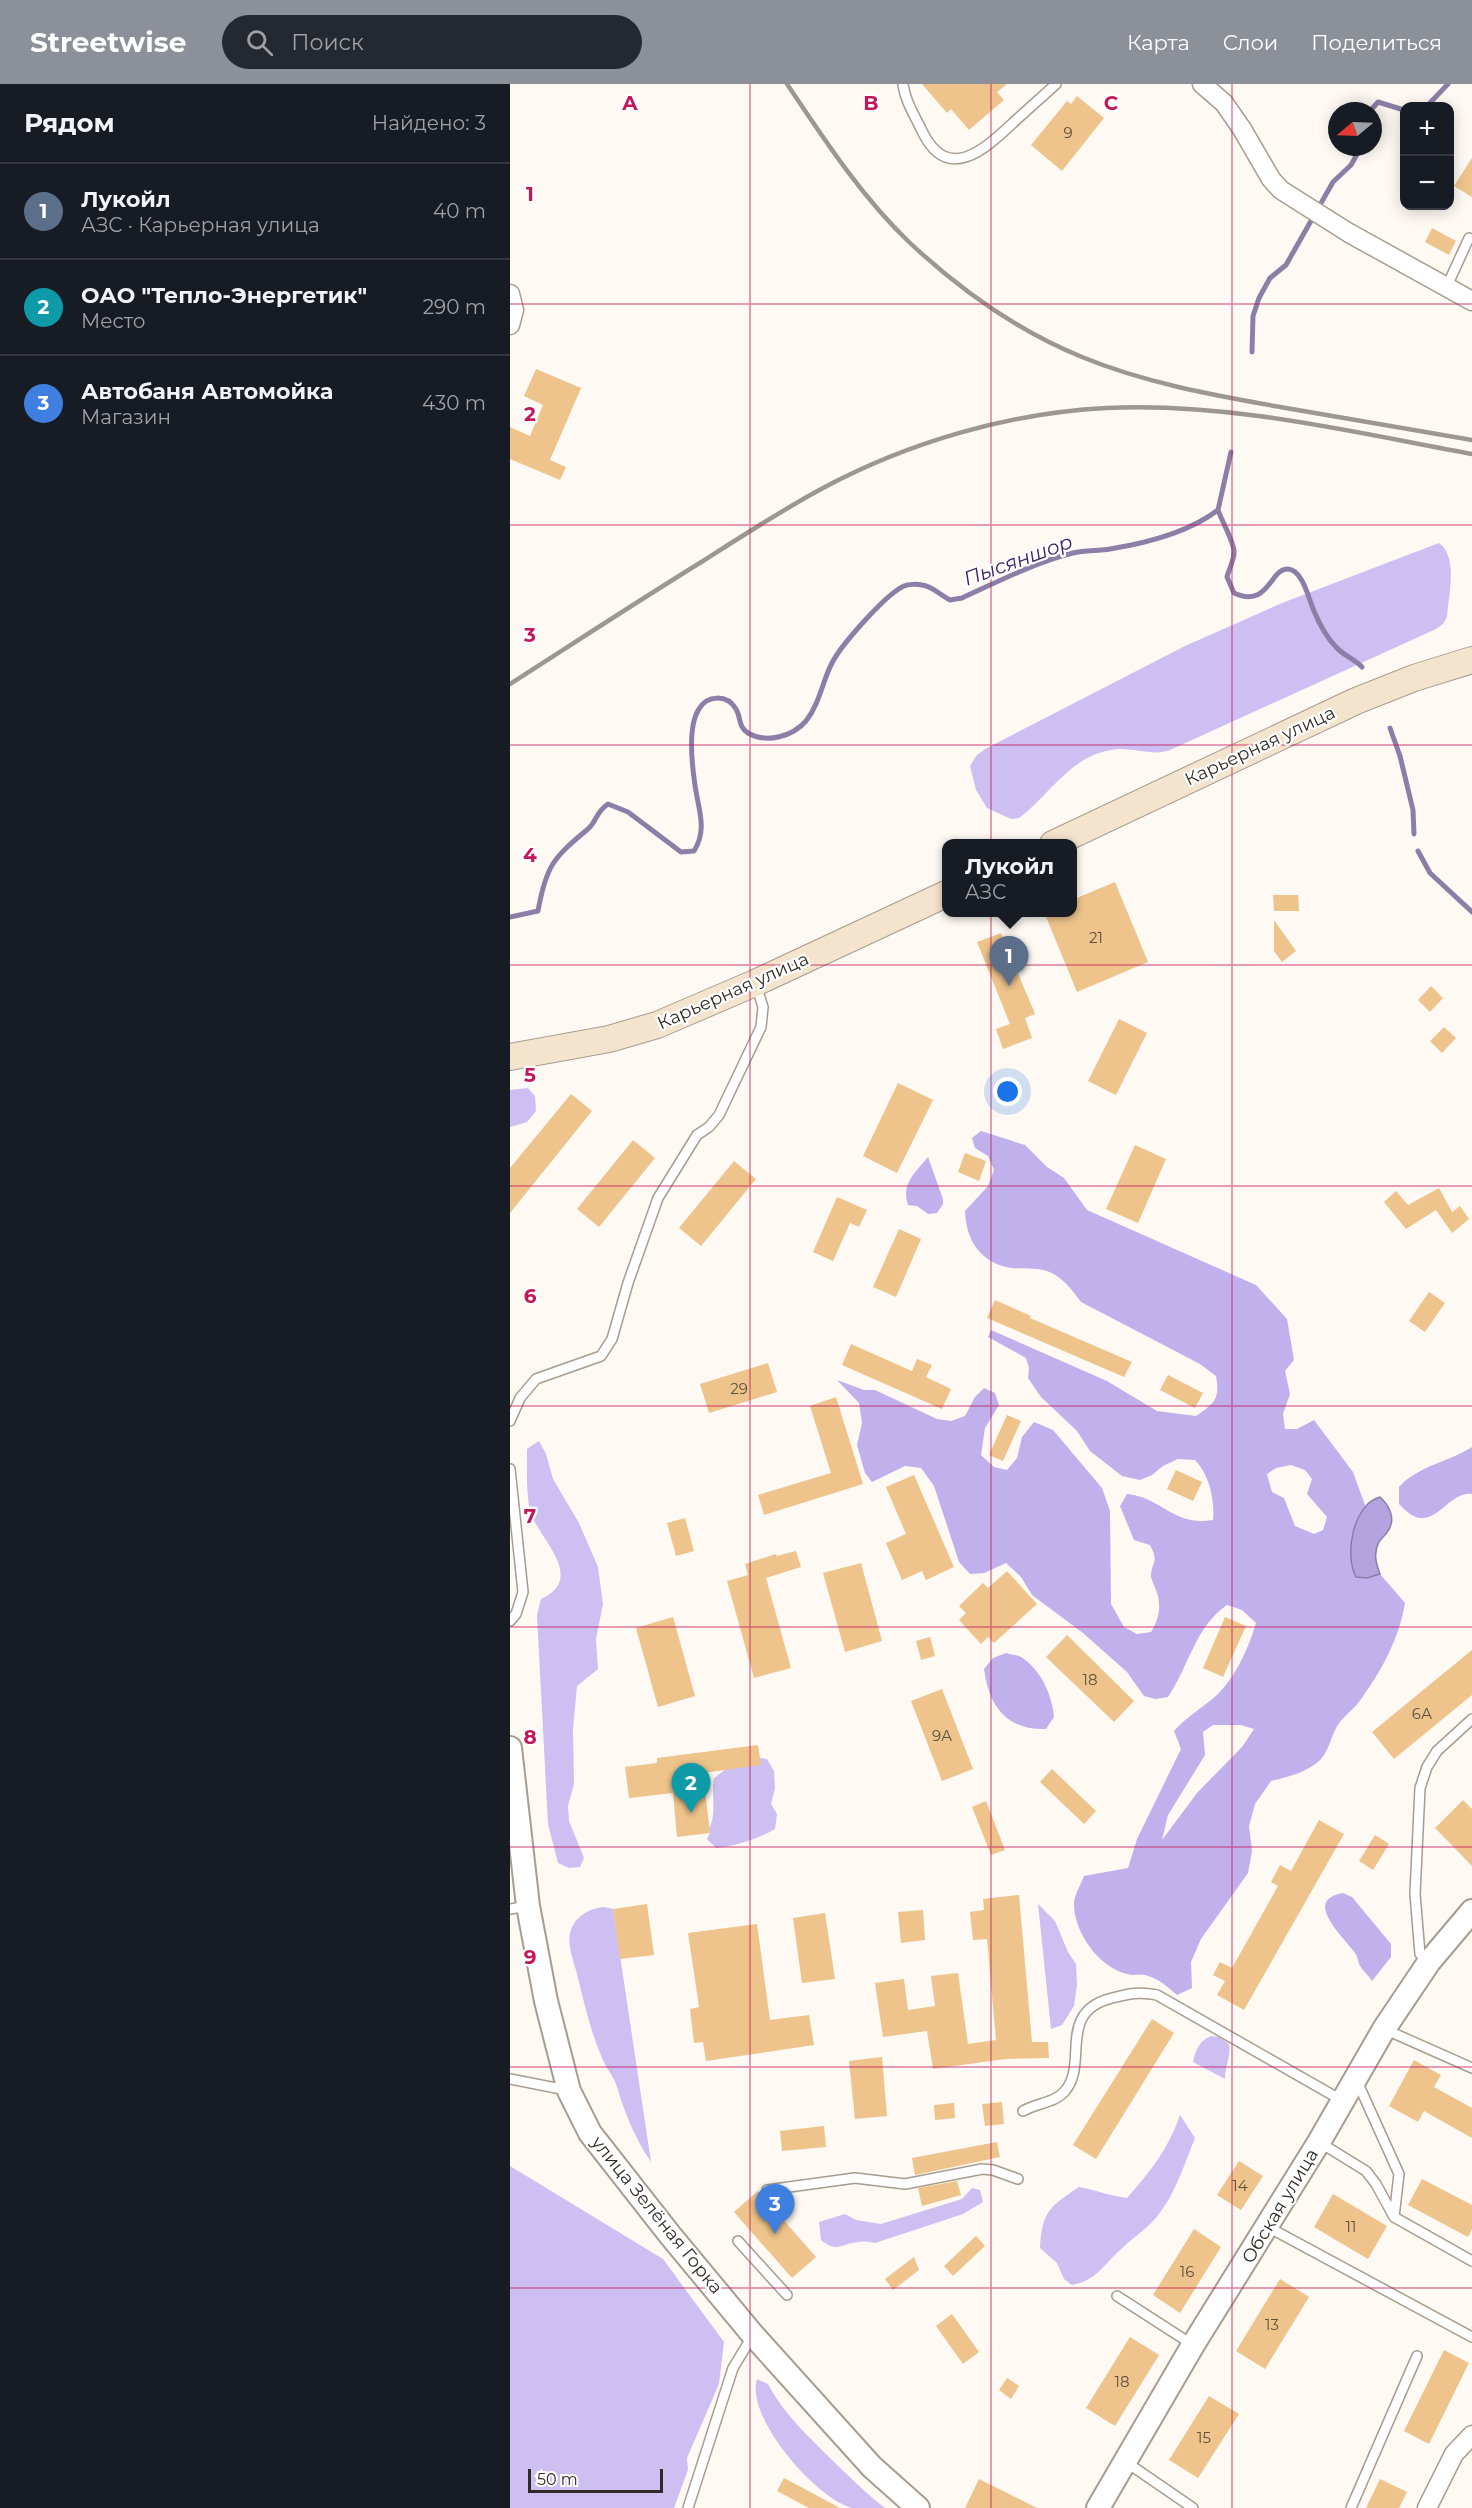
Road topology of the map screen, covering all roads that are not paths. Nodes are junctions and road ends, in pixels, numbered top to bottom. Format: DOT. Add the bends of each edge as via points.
graph roads {
  1 [pos="903,84"];
  2 [pos="1056,84"];
  3 [pos="1202,84"];
  4 [pos="1469,238"];
  5 [pos="1447,286"];
  6 [pos="510,294"];
  7 [pos="1472,301"];
  8 [pos="510,325"];
  9 [pos="1472,660"];
  10 [pos="1062,839"];
  11 [pos="942,896"];
  12 [pos="755,983"];
  13 [pos="510,1057"];
  14 [pos="510,1421"];
  15 [pos="510,1470"];
  16 [pos="510,1621"];
  17 [pos="1472,1719"];
  18 [pos="510,1748"];
  19 [pos="519,1908"];
  20 [pos="1472,1911"];
  21 [pos="1420,1954"];
  22 [pos="1384,2029"];
  23 [pos="1472,2068"];
  24 [pos="1356,2077"];
  25 [pos="510,2079"];
  26 [pos="569,2091"];
  27 [pos="1343,2101"];
  28 [pos="1023,2112"];
  29 [pos="1319,2142"];
  30 [pos="1018,2179"];
  31 [pos="767,2190"];
  32 [pos="1394,2217"];
  33 [pos="1268,2227"];
  34 [pos="738,2241"];
  35 [pos="1472,2261"];
  36 [pos="787,2295"];
  37 [pos="1118,2296"];
  38 [pos="753,2335"];
  39 [pos="1472,2337"];
  40 [pos="1194,2345"];
  41 [pos="1417,2356"];
  42 [pos="1472,2435"];
  43 [pos="1126,2462"];
  44 [pos="690,2507"];
  45 [pos="918,2508"];
  46 [pos="1098,2508"];
  47 [pos="1193,2508"];
  48 [pos="1351,2508"];
  49 [pos="1427,2508"];
  1 -- 2 [label="lane" via="927,141 944,157 966,158 991,145"];
  3 -- 5 [label="street" via="1224,103 1270,179 1334,224"];
  4 -- 5 [label="lane"];
  5 -- 7 [label="street"];
  6 -- 8 [label="street" via="514,310"];
  9 -- 10 [label="main road, Карьерная улица" via="1356,701"];
  11 -- 12 [label="main road, Карьерная улица"];
  12 -- 13 [label="main road, Карьерная улица" via="636,1033"];
  12 -- 14 [label="lane" via="763,1007 761,1028 719,1115 698,1135 658,1198 612,1339 601,1356 536,1379 520,1398"];
  15 -- 16 [label="lane" via="523,1592"];
  17 -- 21 [label="lane" via="1437,1751 1422,1779 1415,1894"];
  18 -- 19 [label="street, улица Зелёная Горка"];
  19 -- 26 [label="street, улица Зелёная Горка"];
  20 -- 22 [label="street, Обская улица" via="1429,1962"];
  22 -- 23 [label="lane"];
  22 -- 24 [label="street, Обская улица"];
  24 -- 27 [label="street, Обская улица"];
  24 -- 32 [label="lane" via="1399,2174"];
  25 -- 26 [label="lane"];
  26 -- 38 [label="street, улица Зелёная Горка" via="590,2133 610,2161"];
  27 -- 28 [label="lane" via="1157,1995 1142,1991 1101,2001 1085,2013 1074,2047 1074,2072 1065,2091"];
  27 -- 29 [label="street, Обская улица"];
  29 -- 32 [label="lane" via="1366,2171"];
  29 -- 33 [label="street, Обская улица"];
  30 -- 31 [label="lane" via="982,2169 905,2184 855,2178"];
  32 -- 35 [label="lane"];
  33 -- 39 [label="lane"];
  33 -- 40 [label="street, Обская улица"];
  34 -- 36 [label="lane"];
  37 -- 40 [label="lane"];
  38 -- 44 [label="lane" via="733,2368"];
  38 -- 45 [label="street, улица Зелёная Горка" via="872,2467"];
  40 -- 43 [label="street, Обская улица"];
  41 -- 48 [label="lane"];
  42 -- 49 [label="street" via="1454,2454"];
  43 -- 46 [label="street, Обская улица"];
  43 -- 47 [label="lane"];
}
